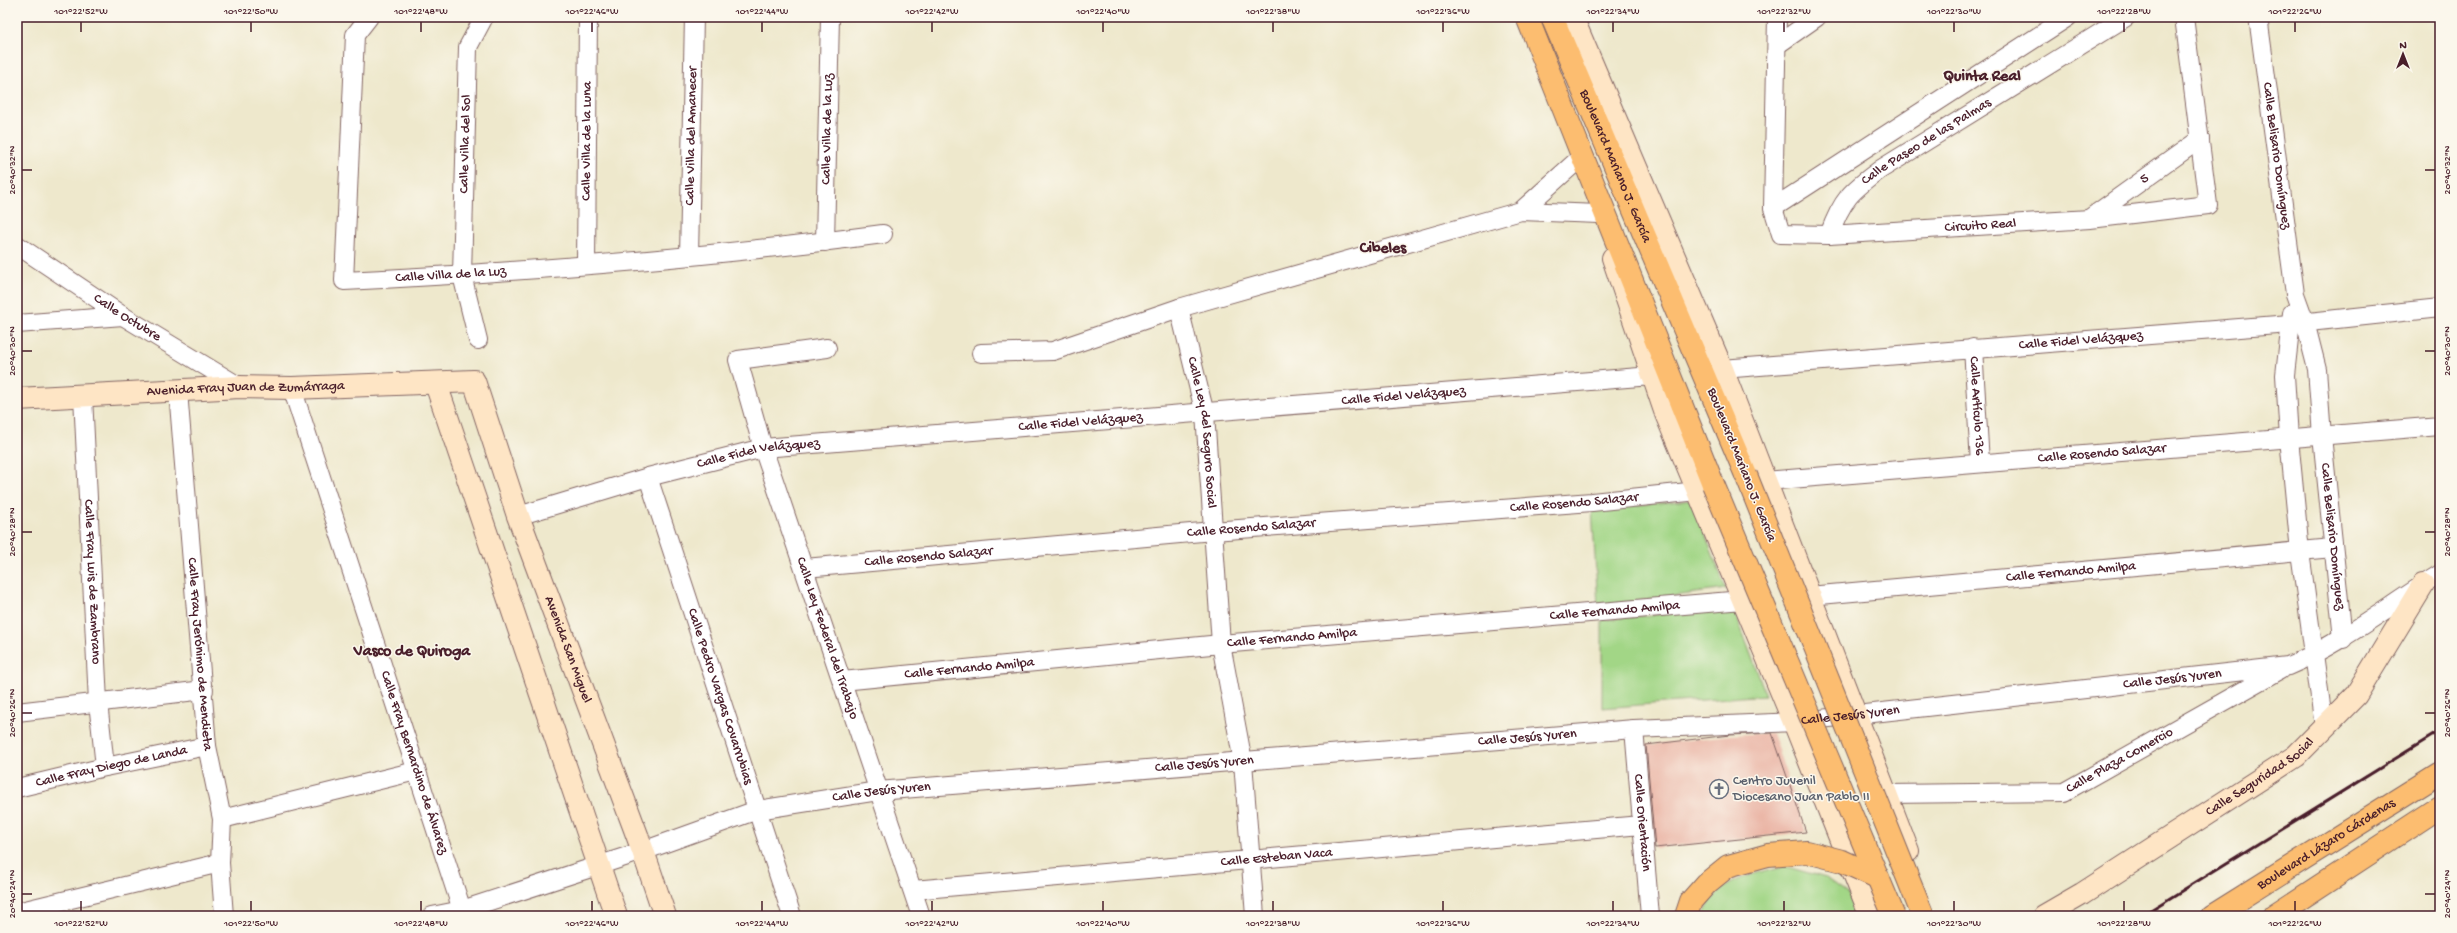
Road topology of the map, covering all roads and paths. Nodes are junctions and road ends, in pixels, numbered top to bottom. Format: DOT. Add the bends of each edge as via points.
graph roads {
  1 [pos="369,17"];
  2 [pos="484,17"];
  3 [pos="588,17"];
  4 [pos="694,17"];
  5 [pos="830,17"];
  6 [pos="1527,17"];
  7 [pos="1552,17"];
  8 [pos="1572,17"];
  9 [pos="1777,17"];
  10 [pos="1817,17"];
  11 [pos="2068,17"];
  12 [pos="2126,17"];
  13 [pos="2184,17"];
  14 [pos="2258,17"];
  15 [pos="1777,45"];
  16 [pos="1986,69"];
  17 [pos="2001,95"];
  18 [pos="1561,99"];
  19 [pos="2200,139"];
  20 [pos="1579,159"];
  21 [pos="1774,208"];
  22 [pos="1521,211"];
  23 [pos="1599,214"];
  24 [pos="2090,219"];
  25 [pos="883,234"];
  26 [pos="1829,235"];
  27 [pos="825,242"];
  28 [pos="17,245"];
  29 [pos="689,256"];
  30 [pos="586,265"];
  31 [pos="462,275"];
  32 [pos="1179,308"];
  33 [pos="2440,308"];
  34 [pos="123,316"];
  35 [pos="2298,323"];
  36 [pos="17,324"];
  37 [pos="478,340"];
  38 [pos="828,348"];
  39 [pos="1973,348"];
  40 [pos="981,353"];
  41 [pos="1722,369"];
  42 [pos="1652,376"];
  43 [pos="474,381"];
  44 [pos="436,384"];
  45 [pos="240,387"];
  46 [pos="292,388"];
  47 [pos="178,391"];
  48 [pos="83,396"];
  49 [pos="17,399"];
  50 [pos="1205,414"];
  51 [pos="2440,426"];
  52 [pos="2322,436"];
  53 [pos="2289,438"];
  54 [pos="763,448"];
  55 [pos="1980,463"];
  56 [pos="648,477"];
  57 [pos="1755,478"];
  58 [pos="1705,488"];
  59 [pos="518,516"];
  60 [pos="1213,531"];
  61 [pos="2333,548"];
  62 [pos="2300,552"];
  63 [pos="805,568"];
  64 [pos="2431,579"];
  65 [pos="1809,596"];
  66 [pos="1744,600"];
  67 [pos="2339,616"];
  68 [pos="2310,620"];
  69 [pos="2343,639"];
  70 [pos="1221,644"];
  71 [pos="2315,655"];
  72 [pos="2288,666"];
  73 [pos="842,681"];
  74 [pos="204,690"];
  75 [pos="98,702"];
  76 [pos="17,712"];
  77 [pos="1857,715"];
  78 [pos="1794,722"];
  79 [pos="2324,727"];
  80 [pos="1634,729"];
  81 [pos="207,746"];
  82 [pos="1243,762"];
  83 [pos="105,767"];
  84 [pos="416,771"];
  85 [pos="2440,773"];
  86 [pos="17,788"];
  87 [pos="878,791"];
  88 [pos="1887,794"];
  89 [pos="2440,807"];
  90 [pos="757,810"];
  91 [pos="222,819"];
  92 [pos="1641,825"];
  93 [pos="643,851"];
  94 [pos="1250,860"];
  95 [pos="220,863"];
  96 [pos="598,864"];
  97 [pos="1879,878"];
  98 [pos="913,890"];
  99 [pos="462,910"];
  100 [pos="17,912"];
  101 [pos="224,916"];
  102 [pos="432,916"];
  103 [pos="616,916"];
  104 [pos="664,916"];
  105 [pos="792,916"];
  106 [pos="922,916"];
  107 [pos="1255,916"];
  108 [pos="1650,916"];
  109 [pos="1686,916"];
  110 [pos="1871,916"];
  111 [pos="1894,916"];
  112 [pos="1923,916"];
  113 [pos="1933,916"];
  114 [pos="2044,916"];
  115 [pos="2212,916"];
  116 [pos="2274,916"];
  1 -- 31 [label="street, Calle Villa de la Luz" via="355,35 344,281"];
  2 -- 31 [label="street, Calle Villa del Sol" via="468,47"];
  3 -- 30 [label="street, Calle Villa de la Luna"];
  4 -- 29 [label="street, Calle Villa del Amanecer"];
  5 -- 27 [label="street, Calle Villa de la Luz"];
  6 -- 18 [label="main road, Boulevard Mariano J. García"];
  7 -- 57 [label="main road, Boulevard Mariano J. García"];
  8 -- 41 [label="street"];
  9 -- 15 [label="street, Circuito Real"];
  10 -- 15 [label="street"];
  11 -- 16 [label="street, Calle Paseo de las Palmas"];
  12 -- 17 [label="street, Calle Paseo de las Palmas"];
  13 -- 19 [label="street, Circuito Real"];
  14 -- 35 [label="street, Calle Belisario Domínguez"];
  15 -- 21 [label="street, Circuito Real"];
  16 -- 17 [label="street"];
  16 -- 21 [label="street, Calle Paseo de las Palmas"];
  17 -- 26 [label="street, Calle Paseo de las Palmas" via="1881,169 1852,190 1836,215"];
  18 -- 20 [label="street"];
  18 -- 58 [label="main road, Boulevard Mariano J. García"];
  19 -- 24 [label="street, 5"];
  19 -- 24 [label="street, Circuito Real" via="2208,206"];
  20 -- 22 [label="street"];
  20 -- 23 [label="street"];
  21 -- 26 [label="street, Circuito Real" via="1781,234"];
  22 -- 23 [label="street"];
  22 -- 32 [label="street"];
  23 -- 42 [label="street"];
  24 -- 26 [label="street, Circuito Real"];
  25 -- 27 [label="street, Calle Villa de la Luz"];
  27 -- 29 [label="street, Calle Villa de la Luz"];
  28 -- 34 [label="street, Calle Octubre"];
  29 -- 30 [label="street, Calle Villa de la Luz"];
  30 -- 31 [label="street, Calle Villa de la Luz"];
  31 -- 37 [label="street, Calle Villa del Sol"];
  32 -- 40 [label="street" via="1052,351"];
  32 -- 50 [label="street, Calle Ley del Seguro Social"];
  33 -- 35 [label="street, Calle Fidel Velázquez"];
  34 -- 36 [label="street"];
  34 -- 45 [label="street, Calle Octubre"];
  35 -- 39 [label="street, Calle Fidel Velázquez"];
  35 -- 52 [label="street, Calle Belisario Domínguez" via="2317,369"];
  35 -- 53 [label="street, Calle Belisario Domínguez" via="2284,376"];
  38 -- 54 [label="street, Calle Ley Federal del Trabajo" via="738,360"];
  39 -- 41 [label="street, Calle Fidel Velázquez"];
  39 -- 55 [label="street, Calle Artículo 136"];
  41 -- 57 [label="street"];
  42 -- 50 [label="street, Calle Fidel Velázquez"];
  42 -- 58 [label="street"];
  43 -- 44 [label="street, Avenida Fray Juan de Zumárraga"];
  43 -- 59 [label="street, Avenida San Miguel"];
  44 -- 46 [label="street, Avenida Fray Juan de Zumárraga"];
  44 -- 96 [label="street"];
  45 -- 46 [label="street, Avenida Fray Juan de Zumárraga"];
  45 -- 47 [label="street, Avenida Fray Juan de Zumárraga"];
  46 -- 84 [label="street, Calle Fray Bernardino de Álvarez"];
  47 -- 48 [label="street, Avenida Fray Juan de Zumárraga"];
  47 -- 74 [label="street, Calle Fray Jerónimo de Mendieta"];
  48 -- 49 [label="street, Avenida Fray Juan de Zumárraga"];
  48 -- 75 [label="street, Calle Fray Luis de Zambrano"];
  50 -- 54 [label="street, Calle Fidel Velázquez"];
  50 -- 60 [label="street, Calle Ley del Seguro Social"];
  51 -- 52 [label="street, Calle Rosendo Salazar"];
  52 -- 53 [label="street, Calle Rosendo Salazar"];
  52 -- 61 [label="street, Calle Belisario Domínguez"];
  53 -- 55 [label="street, Calle Rosendo Salazar"];
  53 -- 62 [label="street, Calle Belisario Domínguez"];
  54 -- 56 [label="street, Calle Fidel Velázquez"];
  54 -- 63 [label="street, Calle Ley Federal del Trabajo"];
  55 -- 57 [label="street, Calle Rosendo Salazar"];
  56 -- 59 [label="street, Calle Fidel Velázquez"];
  56 -- 90 [label="street, Calle Pedro Vargas Covarrubias"];
  57 -- 65 [label="street"];
  57 -- 112 [label="main road, Boulevard Mariano J. García, bridge"];
  58 -- 60 [label="street, Calle Rosendo Salazar" via="1592,502"];
  58 -- 66 [label="street"];
  58 -- 97 [label="main road, Boulevard Mariano J. García, bridge"];
  59 -- 93 [label="street, Avenida San Miguel"];
  60 -- 63 [label="street, Calle Rosendo Salazar"];
  60 -- 70 [label="street, Calle Ley del Seguro Social"];
  61 -- 62 [label="street, Calle Fernando Amilpa"];
  61 -- 67 [label="street, Calle Belisario Domínguez"];
  62 -- 65 [label="street, Calle Fernando Amilpa"];
  62 -- 68 [label="street, Calle Belisario Domínguez"];
  63 -- 73 [label="street, Calle Ley Federal del Trabajo"];
  64 -- 69 [label="street, Calle Jesús Yuren"];
  64 -- 79 [label="street, Calle Seguridad Social" via="2356,695"];
  65 -- 77 [label="street"];
  66 -- 70 [label="street, Calle Fernando Amilpa"];
  66 -- 78 [label="street"];
  67 -- 68 [label="street, Calle Belisario Domínguez"];
  67 -- 69 [label="street"];
  68 -- 71 [label="street"];
  69 -- 71 [label="street, Calle Jesús Yuren"];
  70 -- 73 [label="street, Calle Fernando Amilpa"];
  70 -- 82 [label="street, Calle Ley del Seguro Social"];
  71 -- 72 [label="street, Calle Jesús Yuren"];
  71 -- 79 [label="street"];
  72 -- 77 [label="street, Calle Jesús Yuren"];
  72 -- 88 [label="street, Calle Plaza Comercio" via="2064,792"];
  73 -- 87 [label="street, Calle Ley Federal del Trabajo"];
  74 -- 75 [label="street"];
  74 -- 81 [label="street, Calle Fray Jerónimo de Mendieta"];
  75 -- 76 [label="street"];
  75 -- 83 [label="street, Calle Fray Luis de Zambrano"];
  77 -- 78 [label="street, Calle Jesús Yuren"];
  77 -- 88 [label="street"];
  78 -- 80 [label="street, Calle Jesús Yuren"];
  78 -- 110 [label="street"];
  79 -- 114 [label="street, Calle Seguridad Social" via="2296,756"];
  80 -- 82 [label="street, Calle Jesús Yuren"];
  80 -- 92 [label="street, Calle Orientación"];
  81 -- 83 [label="street, Calle Fray Diego de Landa"];
  81 -- 91 [label="street, Calle Fray Jerónimo de Mendieta"];
  82 -- 87 [label="street, Calle Jesús Yuren"];
  82 -- 94 [label="street, Calle Ley del Seguro Social"];
  83 -- 86 [label="street, Calle Fray Diego de Landa"];
  84 -- 91 [label="street"];
  84 -- 99 [label="street, Calle Fray Bernardino de Álvarez"];
  85 -- 115 [label="main road, Boulevard Lázaro Cárdenas"];
  87 -- 90 [label="street, Calle Jesús Yuren"];
  87 -- 98 [label="street, Calle Ley Federal del Trabajo"];
  88 -- 113 [label="street"];
  89 -- 116 [label="main road"];
  90 -- 93 [label="street, Calle Jesús Yuren"];
  90 -- 105 [label="street, Calle Pedro Vargas Covarrubias"];
  91 -- 95 [label="street, Calle Fray Jerónimo de Mendieta"];
  92 -- 94 [label="street, Calle Esteban Vaca"];
  92 -- 108 [label="street, Calle Orientación"];
  93 -- 96 [label="street, Calle Jesús Yuren"];
  93 -- 104 [label="street, Avenida San Miguel"];
  94 -- 98 [label="street, Calle Esteban Vaca"];
  94 -- 107 [label="street, Calle Ley del Seguro Social"];
  95 -- 100 [label="street"];
  95 -- 101 [label="street, Calle Fray Jerónimo de Mendieta"];
  96 -- 99 [label="street, Calle Jesús Yuren"];
  96 -- 103 [label="street"];
  97 -- 109 [label="main road, bridge" via="1842,862 1807,852 1768,855 1728,866 1707,883 1691,901"];
  97 -- 111 [label="main road, Boulevard Mariano J. García, bridge"];
  98 -- 106 [label="street, Calle Ley Federal del Trabajo"];
  99 -- 102 [label="street, Calle Jesús Yuren"];
}
